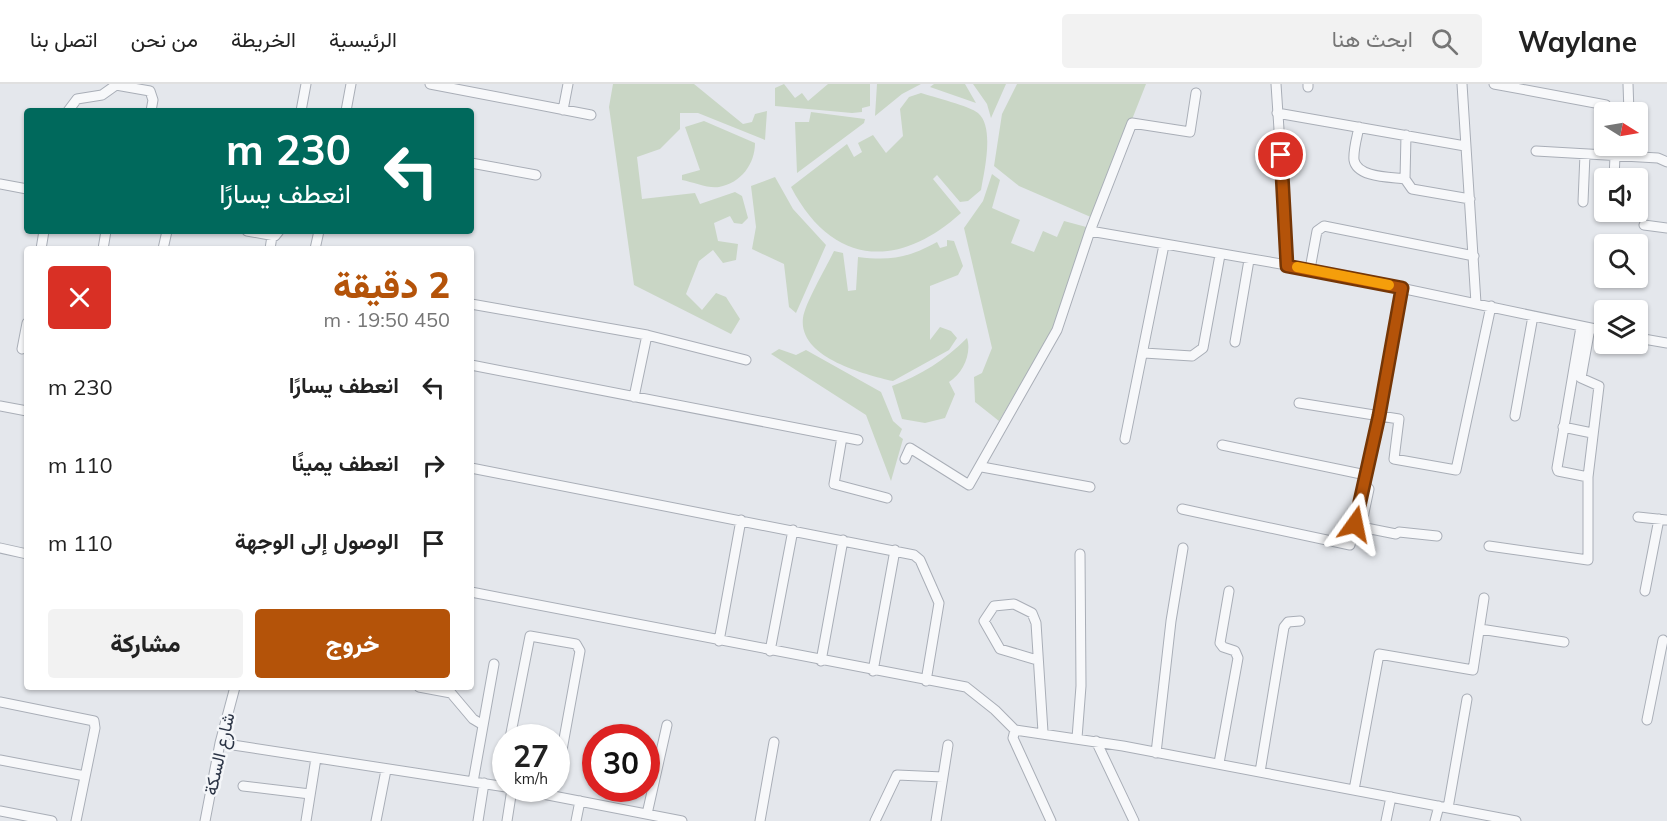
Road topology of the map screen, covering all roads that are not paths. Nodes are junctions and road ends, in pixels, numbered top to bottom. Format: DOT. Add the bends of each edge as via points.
graph roads {
  1 [pos="306,84"];
  2 [pos="351,84"];
  3 [pos="430,84"];
  4 [pos="568,84"];
  5 [pos="1276,84"];
  6 [pos="1462,84"];
  7 [pos="1494,84"];
  8 [pos="1628,84"];
  9 [pos="462,87"];
  10 [pos="1197,93"];
  11 [pos="1629,102"];
  12 [pos="1594,103"];
  13 [pos="70,108"];
  14 [pos="152,108"];
  15 [pos="302,108"];
  16 [pos="347,108"];
  17 [pos="563,110"];
  18 [pos="1277,113"];
  19 [pos="591,115"];
  20 [pos="1359,127"];
  21 [pos="1406,135"];
  22 [pos="1466,146"];
  23 [pos="1536,151"];
  24 [pos="1585,154"];
  25 [pos="1594,155"];
  26 [pos="1615,156"];
  27 [pos="1630,157"];
  28 [pos="1667,162"];
  29 [pos="474,164"];
  30 [pos="1614,168"];
  31 [pos="536,175"];
  32 [pos="1405,179"];
  33 [pos="0,184"];
  34 [pos="24,188"];
  35 [pos="1470,199"];
  36 [pos="1583,202"];
  37 [pos="1644,225"];
  38 [pos="1667,228"];
  39 [pos="1090,231"];
  40 [pos="1164,245"];
  41 [pos="1220,255"];
  42 [pos="1474,256"];
  43 [pos="1249,260"];
  44 [pos="1287,266"];
  45 [pos="1310,269"];
  46 [pos="1402,288"];
  47 [pos="1476,303"];
  48 [pos="474,305"];
  49 [pos="1491,306"];
  50 [pos="1533,316"];
  51 [pos="1586,327"];
  52 [pos="1594,329"];
  53 [pos="647,336"];
  54 [pos="24,339"];
  55 [pos="1648,340"];
  56 [pos="1235,342"];
  57 [pos="1667,343"];
  58 [pos="22,349"];
  59 [pos="1143,353"];
  60 [pos="746,360"];
  61 [pos="474,365"];
  62 [pos="634,397"];
  63 [pos="1299,402"];
  64 [pos="0,406"];
  65 [pos="24,410"];
  66 [pos="1379,416"];
  67 [pos="1515,416"];
  68 [pos="1563,427"];
  69 [pos="1592,433"];
  70 [pos="842,437"];
  71 [pos="1125,439"];
  72 [pos="858,440"];
  73 [pos="1222,444"];
  74 [pos="904,459"];
  75 [pos="982,467"];
  76 [pos="474,469"];
  77 [pos="1588,477"];
  78 [pos="1365,479"];
  79 [pos="1090,487"];
  80 [pos="887,498"];
  81 [pos="1182,509"];
  82 [pos="1638,517"];
  83 [pos="1663,519"];
  84 [pos="741,520"];
  85 [pos="793,530"];
  86 [pos="1437,536"];
  87 [pos="843,540"];
  88 [pos="1489,546"];
  89 [pos="0,548"];
  90 [pos="1183,548"];
  91 [pos="895,550"];
  92 [pos="24,553"];
  93 [pos="1080,554"];
  94 [pos="1229,591"];
  95 [pos="1645,591"];
  96 [pos="474,593"];
  97 [pos="1484,598"];
  98 [pos="1300,621"];
  99 [pos="1479,629"];
  100 [pos="1663,640"];
  101 [pos="718,641"];
  102 [pos="1564,642"];
  103 [pos="770,651"];
  104 [pos="1037,660"];
  105 [pos="821,661"];
  106 [pos="494,664"];
  107 [pos="873,671"];
  108 [pos="926,681"];
  109 [pos="234,690"];
  110 [pos="435,690"];
  111 [pos="1467,699"];
  112 [pos="0,702"];
  113 [pos="1647,720"];
  114 [pos="513,724"];
  115 [pos="567,724"];
  116 [pos="667,724"];
  117 [pos="483,725"];
  118 [pos="1015,730"];
  119 [pos="1043,732"];
  120 [pos="1077,738"];
  121 [pos="1096,741"];
  122 [pos="774,742"];
  123 [pos="220,743"];
  124 [pos="948,745"];
  125 [pos="1156,753"];
  126 [pos="316,758"];
  127 [pos="0,760"];
  128 [pos="1219,763"];
  129 [pos="386,770"];
  130 [pos="1260,772"];
  131 [pos="85,776"];
  132 [pos="943,777"];
  133 [pos="473,782"];
  134 [pos="484,783"];
  135 [pos="492,785"];
  136 [pos="243,786"];
  137 [pos="1354,790"];
  138 [pos="310,794"];
  139 [pos="1391,797"];
  140 [pos="570,798"];
  141 [pos="579,801"];
  142 [pos="511,802"];
  143 [pos="1443,807"];
  144 [pos="0,811"];
  145 [pos="647,814"];
  146 [pos="52,821"];
  147 [pos="76,821"];
  148 [pos="205,821"];
  149 [pos="306,821"];
  150 [pos="376,821"];
  151 [pos="478,821"];
  152 [pos="507,821"];
  153 [pos="576,821"];
  154 [pos="682,821"];
  155 [pos="760,821"];
  156 [pos="875,821"];
  157 [pos="936,821"];
  158 [pos="1051,821"];
  159 [pos="1134,821"];
  160 [pos="1386,821"];
  161 [pos="1435,821"];
  162 [pos="1516,821"];
  1 -- 15 [label="street"];
  2 -- 16 [label="street"];
  3 -- 9 [label="street"];
  4 -- 17 [label="street"];
  5 -- 18 [label="street"];
  6 -- 22 [label="street"];
  7 -- 12 [label="street"];
  8 -- 11 [label="street"];
  9 -- 17 [label="street"];
  10 -- 39 [label="street" via="1190,132 1132,123"];
  13 -- 14 [label="street" via="77,99 102,95 116,85 150,91"];
  17 -- 19 [label="street"];
  18 -- 20 [label="street"];
  18 -- 44 [label="street"];
  20 -- 21 [label="street"];
  20 -- 32 [label="street" via="1354,160 1357,166 1367,173"];
  21 -- 22 [label="street"];
  21 -- 32 [label="street"];
  22 -- 35 [label="street"];
  23 -- 24 [label="street"];
  24 -- 25 [label="street"];
  24 -- 36 [label="street"];
  26 -- 27 [label="street"];
  26 -- 30 [label="street"];
  27 -- 28 [label="street"];
  29 -- 31 [label="street"];
  32 -- 35 [label="street" via="1416,191"];
  33 -- 34 [label="street"];
  35 -- 42 [label="street"];
  37 -- 38 [label="street"];
  39 -- 40 [label="street"];
  39 -- 75 [label="street" via="1057,330 1002,424"];
  40 -- 41 [label="street"];
  40 -- 59 [label="street"];
  41 -- 43 [label="street"];
  41 -- 59 [label="street" via="1203,348 1192,356"];
  42 -- 45 [label="street" via="1324,226 1317,231"];
  42 -- 47 [label="street"];
  43 -- 44 [label="street"];
  43 -- 56 [label="street"];
  44 -- 45 [label="street"];
  45 -- 46 [label="street"];
  46 -- 47 [label="street"];
  46 -- 66 [label="street"];
  47 -- 49 [label="street"];
  48 -- 53 [label="street"];
  49 -- 50 [label="street"];
  49 -- 66 [label="street" via="1456,470 1394,459 1399,419"];
  50 -- 51 [label="street"];
  50 -- 67 [label="street"];
  51 -- 52 [label="street"];
  51 -- 68 [label="street"];
  51 -- 69 [label="street" via="1581,378 1599,386"];
  53 -- 60 [label="street"];
  53 -- 62 [label="street"];
  54 -- 58 [label="street"];
  55 -- 57 [label="street"];
  59 -- 71 [label="street"];
  61 -- 62 [label="street"];
  62 -- 70 [label="street"];
  63 -- 66 [label="street"];
  64 -- 65 [label="street"];
  66 -- 78 [label="street"];
  68 -- 69 [label="street"];
  68 -- 77 [label="street" via="1557,471"];
  69 -- 77 [label="street"];
  70 -- 72 [label="street"];
  70 -- 80 [label="street" via="834,484"];
  73 -- 78 [label="street"];
  74 -- 75 [label="street" via="910,448 969,486"];
  75 -- 79 [label="street"];
  76 -- 84 [label="street"];
  77 -- 88 [label="street" via="1588,560"];
  78 -- 81 [label="street" via="1350,545"];
  78 -- 86 [label="street" via="1369,489 1361,527"];
  82 -- 83 [label="street"];
  83 -- 95 [label="street"];
  84 -- 85 [label="street"];
  84 -- 101 [label="street"];
  85 -- 87 [label="street"];
  85 -- 103 [label="street"];
  87 -- 91 [label="street"];
  87 -- 105 [label="street"];
  89 -- 92 [label="street"];
  90 -- 125 [label="street"];
  91 -- 107 [label="street"];
  91 -- 108 [label="street" via="918,557 939,603"];
  93 -- 120 [label="street" via="1081,686"];
  94 -- 128 [label="street" via="1220,643 1236,651 1238,658"];
  96 -- 101 [label="street"];
  97 -- 99 [label="street"];
  98 -- 130 [label="street" via="1288,622 1284,627"];
  99 -- 102 [label="street"];
  99 -- 137 [label="street" via="1473,670 1379,654"];
  100 -- 113 [label="street"];
  101 -- 103 [label="street"];
  103 -- 105 [label="street"];
  104 -- 104 [label="street" via="1032,613 1014,604 994,606 984,621 1000,648"];
  104 -- 119 [label="street"];
  105 -- 107 [label="street"];
  106 -- 117 [label="street"];
  107 -- 108 [label="street"];
  108 -- 118 [label="street" via="966,687"];
  109 -- 123 [label="street, شارع السكة"];
  110 -- 117 [label="street" via="451,693"];
  111 -- 143 [label="street"];
  112 -- 131 [label="street" via="94,721"];
  114 -- 115 [label="street" via="530,636 576,644 580,651"];
  116 -- 145 [label="street"];
  117 -- 133 [label="street"];
  118 -- 119 [label="street"];
  118 -- 158 [label="street" via="1013,738"];
  119 -- 120 [label="street"];
  120 -- 121 [label="street"];
  121 -- 125 [label="street"];
  121 -- 159 [label="street"];
  122 -- 155 [label="street"];
  123 -- 126 [label="street"];
  123 -- 148 [label="street, شارع السكة"];
  124 -- 132 [label="street"];
  125 -- 128 [label="street"];
  126 -- 129 [label="street"];
  126 -- 138 [label="street"];
  127 -- 131 [label="street"];
  128 -- 130 [label="street"];
  129 -- 133 [label="street"];
  129 -- 150 [label="street"];
  130 -- 137 [label="street"];
  131 -- 147 [label="street"];
  132 -- 156 [label="street" via="897,775"];
  132 -- 157 [label="street"];
  133 -- 134 [label="street"];
  134 -- 135 [label="street"];
  134 -- 151 [label="street"];
  136 -- 138 [label="street"];
  137 -- 139 [label="street"];
  138 -- 149 [label="street"];
  139 -- 143 [label="street"];
  139 -- 160 [label="street"];
  140 -- 141 [label="street"];
  141 -- 145 [label="street"];
  141 -- 153 [label="street"];
  142 -- 152 [label="street"];
  143 -- 161 [label="street"];
  143 -- 162 [label="street"];
  144 -- 146 [label="street"];
  145 -- 154 [label="street"];
}
